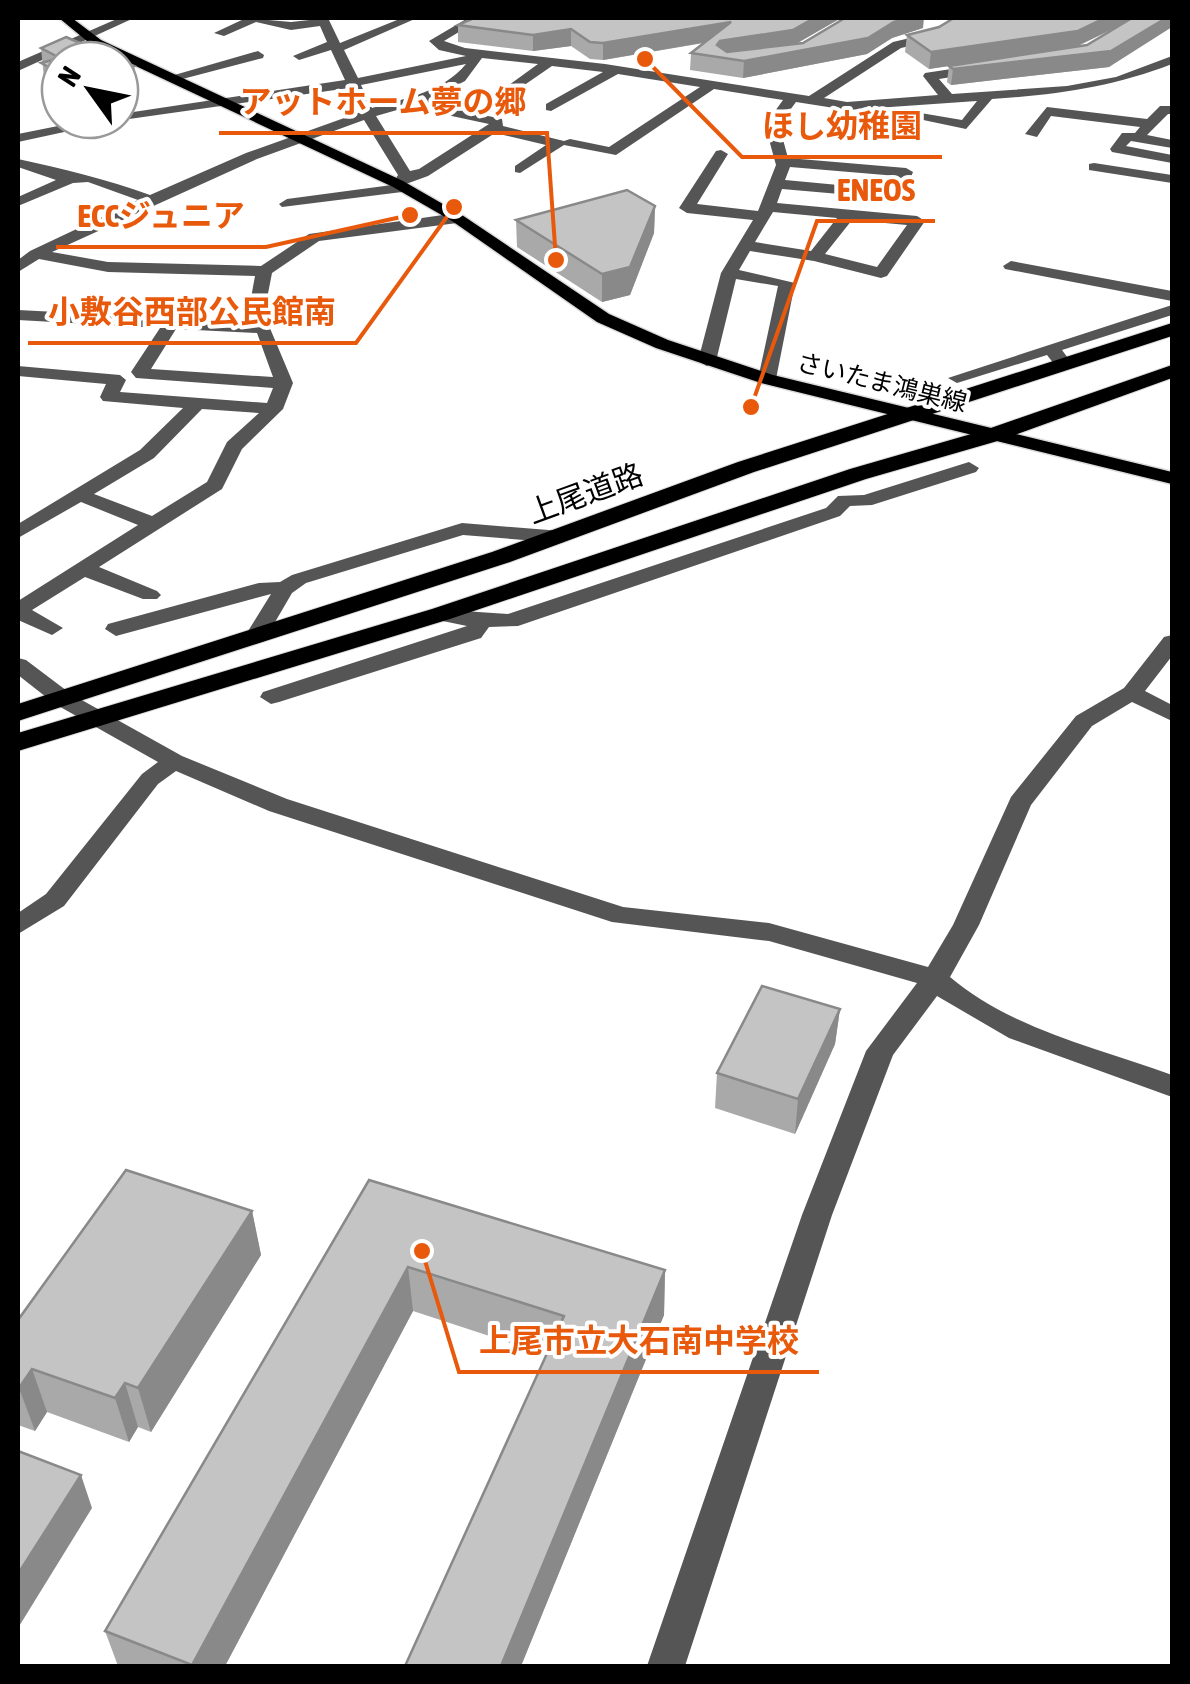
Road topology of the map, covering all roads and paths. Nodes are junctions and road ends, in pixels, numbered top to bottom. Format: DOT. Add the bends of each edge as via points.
graph roads {
  1 [pos="65,18"];
  2 [pos="128,18"];
  3 [pos="410,18"];
  4 [pos="476,18"];
  5 [pos="964,18"];
  6 [pos="322,20"];
  7 [pos="934,24"];
  8 [pos="950,27"];
  9 [pos="220,33"];
  10 [pos="85,36"];
  11 [pos="337,46"];
  12 [pos="258,55"];
  13 [pos="298,56"];
  14 [pos="483,57"];
  15 [pos="1172,60"];
  16 [pos="549,62"];
  17 [pos="18,66"];
  18 [pos="991,67"];
  19 [pos="615,70"];
  20 [pos="172,78"];
  21 [pos="354,82"];
  22 [pos="704,85"];
  23 [pos="507,93"];
  24 [pos="987,97"];
  25 [pos="420,99"];
  26 [pos="790,100"];
  27 [pos="948,100"];
  28 [pos="222,102"];
  29 [pos="809,102"];
  30 [pos="874,104"];
  31 [pos="551,107"];
  32 [pos="1172,110"];
  33 [pos="371,113"];
  34 [pos="140,115"];
  35 [pos="1150,124"];
  36 [pos="492,128"];
  37 [pos="1032,134"];
  38 [pos="301,138"];
  39 [pos="1138,138"];
  40 [pos="570,143"];
  41 [pos="1172,144"];
  42 [pos="721,154"];
  43 [pos="1172,159"];
  44 [pos="18,162"];
  45 [pos="782,162"];
  46 [pos="1094,167"];
  47 [pos="520,169"];
  48 [pos="1172,178"];
  49 [pos="70,179"];
  50 [pos="403,183"];
  51 [pos="105,184"];
  52 [pos="776,184"];
  53 [pos="59,201"];
  54 [pos="18,202"];
  55 [pos="143,203"];
  56 [pos="287,204"];
  57 [pos="765,212"];
  58 [pos="166,215"];
  59 [pos="848,215"];
  60 [pos="456,218"];
  61 [pos="744,245"];
  62 [pos="29,253"];
  63 [pos="815,256"];
  64 [pos="18,266"];
  65 [pos="1011,266"];
  66 [pos="264,271"];
  67 [pos="729,273"];
  68 [pos="1172,296"];
  69 [pos="1172,310"];
  70 [pos="18,315"];
  71 [pos="171,323"];
  72 [pos="261,328"];
  73 [pos="1172,329"];
  74 [pos="1057,356"];
  75 [pos="707,360"];
  76 [pos="18,371"];
  77 [pos="1172,371"];
  78 [pos="956,378"];
  79 [pos="767,379"];
  80 [pos="284,383"];
  81 [pos="198,404"];
  82 [pos="274,409"];
  83 [pos="907,415"];
  84 [pos="993,435"];
  85 [pos="969,468"];
  86 [pos="858,474"];
  87 [pos="1172,478"];
  88 [pos="79,495"];
  89 [pos="845,500"];
  90 [pos="152,522"];
  91 [pos="18,532"];
  92 [pos="561,537"];
  93 [pos="82,568"];
  94 [pos="284,589"];
  95 [pos="150,595"];
  96 [pos="18,611"];
  97 [pos="440,614"];
  98 [pos="483,620"];
  99 [pos="52,628"];
  100 [pos="116,629"];
  101 [pos="256,636"];
  102 [pos="1172,642"];
  103 [pos="18,665"];
  104 [pos="1132,692"];
  105 [pos="271,697"];
  106 [pos="63,698"];
  107 [pos="18,712"];
  108 [pos="1172,714"];
  109 [pos="100,718"];
  110 [pos="18,742"];
  111 [pos="174,761"];
  112 [pos="18,925"];
  113 [pos="935,979"];
  114 [pos="1172,1086"];
  115 [pos="666,1666"];
  1 -- 10 [label="main road, さいたま鴻巣線"];
  2 -- 10 [label="street"];
  3 -- 11 [label="street"];
  4 -- 14 [label="street" via="435,41"];
  5 -- 8 [label="street"];
  6 -- 9 [label="street" via="291,26 254,18"];
  6 -- 11 [label="street"];
  7 -- 8 [label="street"];
  8 -- 29 [label="street" via="897,44"];
  10 -- 17 [label="street"];
  10 -- 20 [label="main road, さいたま鴻巣線"];
  11 -- 13 [label="street"];
  11 -- 21 [label="street"];
  12 -- 20 [label="street"];
  14 -- 16 [label="street"];
  14 -- 21 [label="street"];
  14 -- 25 [label="street" via="470,72"];
  15 -- 24 [label="street" via="1090,86"];
  16 -- 19 [label="street"];
  16 -- 23 [label="street"];
  18 -- 27 [label="street" via="930,76"];
  19 -- 22 [label="street"];
  19 -- 31 [label="street"];
  20 -- 28 [label="main road, さいたま鴻巣線"];
  21 -- 28 [label="street"];
  21 -- 33 [label="street"];
  22 -- 26 [label="street"];
  22 -- 40 [label="street" via="610,152"];
  24 -- 27 [label="street"];
  24 -- 30 [label="street" via="966,125"];
  25 -- 33 [label="street"];
  25 -- 36 [label="street" via="497,122"];
  26 -- 29 [label="street"];
  26 -- 45 [label="street" via="772,125"];
  27 -- 30 [label="street"];
  28 -- 34 [label="street"];
  28 -- 38 [label="main road, さいたま鴻巣線"];
  29 -- 30 [label="street"];
  32 -- 35 [label="street"];
  33 -- 38 [label="street"];
  33 -- 50 [label="street"];
  35 -- 37 [label="street" via="1047,111"];
  35 -- 39 [label="street"];
  36 -- 47 [label="street" via="558,143"];
  36 -- 50 [label="street"];
  38 -- 50 [label="main road, さいたま鴻巣線"];
  38 -- 55 [label="street"];
  39 -- 41 [label="street"];
  39 -- 43 [label="street" via="1127,136 1117,148"];
  42 -- 57 [label="street" via="686,208"];
  44 -- 49 [label="street"];
  45 -- 52 [label="street"];
  45 -- 52 [label="street" via="906,172 896,194"];
  46 -- 48 [label="street"];
  49 -- 51 [label="street"];
  49 -- 54 [label="street"];
  50 -- 56 [label="street"];
  50 -- 60 [label="main road, さいたま鴻巣線"];
  51 -- 53 [label="street"];
  51 -- 55 [label="street"];
  52 -- 57 [label="street"];
  55 -- 58 [label="street"];
  55 -- 62 [label="street"];
  57 -- 59 [label="street"];
  57 -- 61 [label="street"];
  59 -- 63 [label="street"];
  59 -- 63 [label="street" via="917,221 881,273"];
  60 -- 66 [label="street" via="315,238"];
  60 -- 75 [label="main road, さいたま鴻巣線" via="603,318"];
  61 -- 63 [label="street"];
  61 -- 67 [label="street"];
  62 -- 64 [label="street"];
  62 -- 66 [label="street" via="98,266"];
  65 -- 68 [label="street"];
  66 -- 72 [label="street" via="256,309"];
  67 -- 75 [label="street"];
  67 -- 79 [label="street" via="787,283"];
  69 -- 74 [label="street"];
  70 -- 71 [label="street"];
  71 -- 72 [label="street"];
  71 -- 80 [label="street" via="142,374"];
  72 -- 80 [label="street"];
  73 -- 74 [label="highway, 上尾道路"];
  74 -- 78 [label="street"];
  74 -- 83 [label="highway, 上尾道路"];
  75 -- 79 [label="main road, さいたま鴻巣線"];
  76 -- 81 [label="street" via="114,378 109,397"];
  77 -- 84 [label="highway"];
  79 -- 83 [label="main road, さいたま鴻巣線"];
  80 -- 82 [label="street"];
  81 -- 82 [label="street"];
  81 -- 88 [label="street" via="147,454"];
  82 -- 90 [label="street" via="234,446 215,484"];
  83 -- 84 [label="main road, さいたま鴻巣線"];
  83 -- 92 [label="highway, 上尾道路"];
  84 -- 86 [label="highway"];
  84 -- 87 [label="main road, さいたま鴻巣線"];
  85 -- 89 [label="street" via="865,502"];
  86 -- 89 [label="street"];
  86 -- 97 [label="highway"];
  88 -- 90 [label="street"];
  88 -- 91 [label="street"];
  89 -- 98 [label="street" via="833,512 510,620"];
  90 -- 93 [label="street"];
  92 -- 94 [label="street" via="462,529 299,578"];
  92 -- 101 [label="highway, 上尾道路"];
  93 -- 95 [label="street"];
  93 -- 96 [label="street"];
  94 -- 100 [label="street" via="266,587"];
  94 -- 101 [label="street"];
  96 -- 99 [label="street"];
  97 -- 98 [label="street"];
  97 -- 109 [label="highway"];
  98 -- 105 [label="street" via="473,633"];
  101 -- 106 [label="highway, 上尾道路"];
  102 -- 104 [label="street"];
  103 -- 106 [label="street"];
  104 -- 108 [label="street"];
  104 -- 113 [label="street" via="1084,721 1020,803"];
  106 -- 107 [label="highway, 上尾道路"];
  106 -- 109 [label="street"];
  109 -- 110 [label="highway"];
  109 -- 111 [label="street"];
  111 -- 112 [label="street" via="150,778 54,900"];
  111 -- 113 [label="street" via="278,805 622,916 769,932"];
  113 -- 114 [label="street" via="1018,1031"];
  113 -- 115 [label="street" via="880,1051 817,1215"];
}
